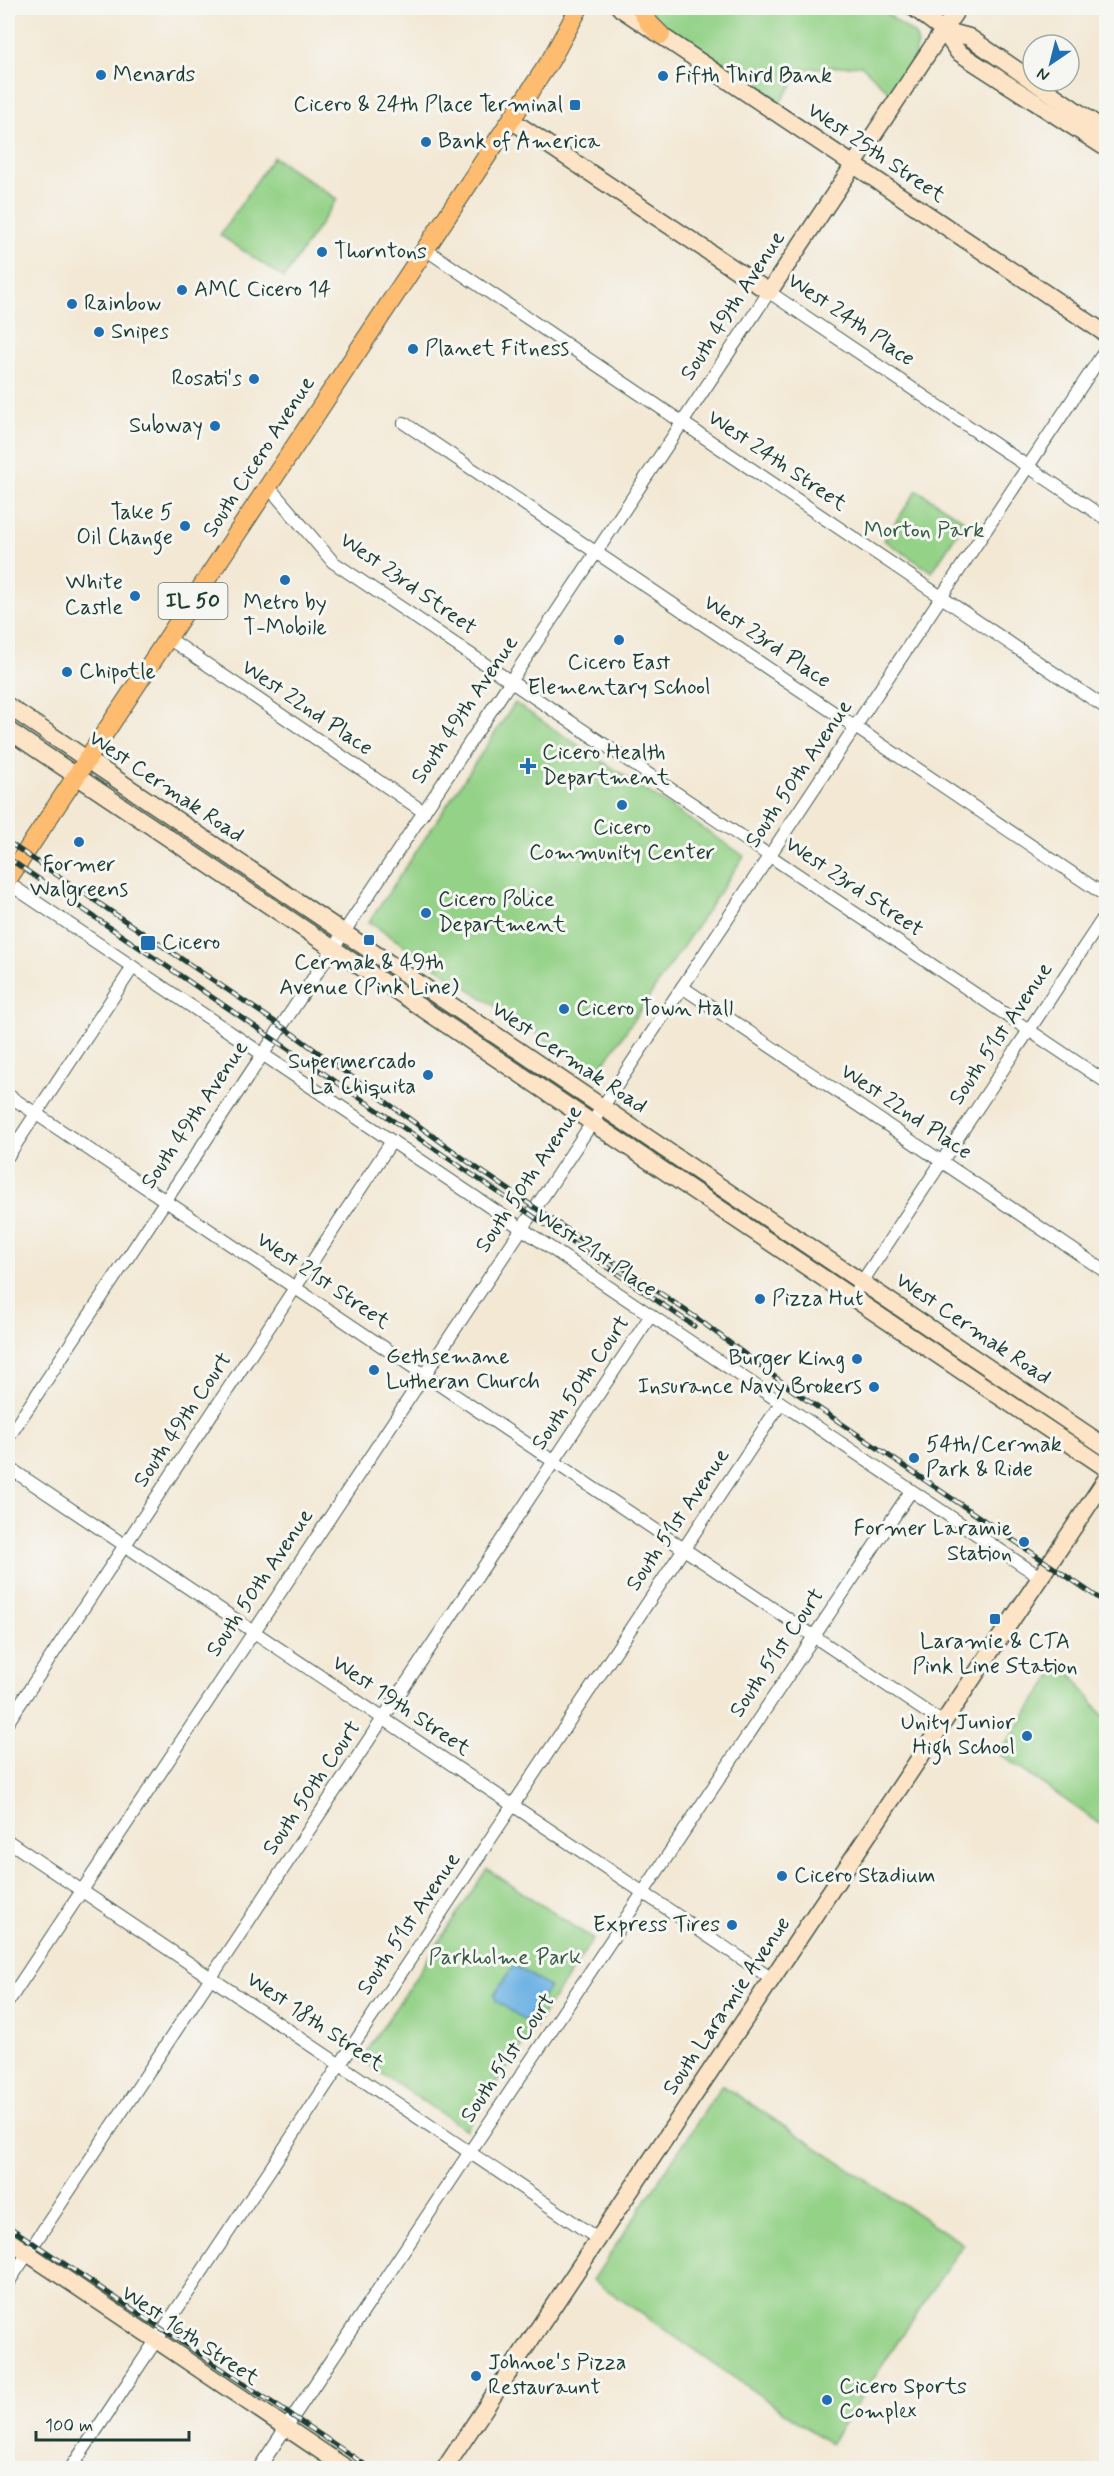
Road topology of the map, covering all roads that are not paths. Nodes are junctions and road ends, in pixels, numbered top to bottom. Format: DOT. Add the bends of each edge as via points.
graph roads {
  1 [pos="579,8"];
  2 [pos="591,8"];
  3 [pos="620,8"];
  4 [pos="640,8"];
  5 [pos="914,8"];
  6 [pos="958,8"];
  7 [pos="943,30"];
  8 [pos="661,35"];
  9 [pos="550,61"];
  10 [pos="511,120"];
  11 [pos="1107,131"];
  12 [pos="1107,148"];
  13 [pos="853,165"];
  14 [pos="425,249"];
  15 [pos="769,292"];
  16 [pos="1107,334"];
  17 [pos="1107,349"];
  18 [pos="404,423"];
  19 [pos="683,423"];
  20 [pos="1028,467"];
  21 [pos="268,486"];
  22 [pos="1107,519"];
  23 [pos="597,553"];
  24 [pos="942,597"];
  25 [pos="168,639"];
  26 [pos="511,683"];
  27 [pos="8,706"];
  28 [pos="1107,708"];
  29 [pos="855,727"];
  30 [pos="8,730"];
  31 [pos="86,760"];
  32 [pos="76,776"];
  33 [pos="424,812"];
  34 [pos="770,855"];
  35 [pos="8,881"];
  36 [pos="1107,896"];
  37 [pos="1107,914"];
  38 [pos="342,933"];
  39 [pos="333,947"];
  40 [pos="133,967"];
  41 [pos="682,987"];
  42 [pos="1029,1030"];
  43 [pos="262,1053"];
  44 [pos="1107,1082"];
  45 [pos="8,1095"];
  46 [pos="602,1107"];
  47 [pos="36,1114"];
  48 [pos="592,1122"];
  49 [pos="392,1141"];
  50 [pos="8,1156"];
  51 [pos="942,1161"];
  52 [pos="165,1201"];
  53 [pos="522,1228"];
  54 [pos="1107,1272"];
  55 [pos="862,1282"];
  56 [pos="296,1288"];
  57 [pos="852,1297"];
  58 [pos="651,1315"];
  59 [pos="424,1375"];
  60 [pos="781,1403"];
  61 [pos="8,1438"];
  62 [pos="1107,1447"];
  63 [pos="554,1462"];
  64 [pos="8,1467"];
  65 [pos="1107,1468"];
  66 [pos="1107,1479"];
  67 [pos="911,1491"];
  68 [pos="124,1545"];
  69 [pos="684,1549"];
  70 [pos="1040,1577"];
  71 [pos="254,1632"];
  72 [pos="814,1636"];
  73 [pos="383,1719"];
  74 [pos="8,1722"];
  75 [pos="943,1724"];
  76 [pos="513,1806"];
  77 [pos="8,1841"];
  78 [pos="81,1891"];
  79 [pos="643,1893"];
  80 [pos="211,1978"];
  81 [pos="772,1979"];
  82 [pos="8,2002"];
  83 [pos="340,2065"];
  84 [pos="470,2152"];
  85 [pos="598,2239"];
  86 [pos="8,2240"];
  87 [pos="27,2254"];
  88 [pos="8,2283"];
  89 [pos="157,2341"];
  90 [pos="286,2428"];
  91 [pos="71,2469"];
  92 [pos="259,2469"];
  93 [pos="346,2469"];
  94 [pos="445,2469"];
  1 -- 9 [label="main road, South Cicero Avenue / IL 50"];
  2 -- 9 [label="main road, South Cicero Avenue / IL 50"];
  3 -- 8 [label="main road, West 25th Street"];
  4 -- 8 [label="main road"];
  5 -- 7 [label="main road"];
  6 -- 7 [label="main road, South 49th Avenue"];
  7 -- 11 [label="main road" via="969,37"];
  7 -- 12 [label="main road" via="958,52"];
  7 -- 13 [label="main road, South 49th Avenue"];
  8 -- 13 [label="main road, West 25th Street"];
  9 -- 10 [label="main road, South Cicero Avenue / IL 50"];
  10 -- 14 [label="main road, South Cicero Avenue / IL 50"];
  10 -- 15 [label="main road, West 24th Place"];
  13 -- 15 [label="main road, South 49th Avenue"];
  13 -- 16 [label="main road, West 25th Street"];
  14 -- 19 [label="street, West 24th Street"];
  14 -- 21 [label="main road, South Cicero Avenue / IL 50"];
  15 -- 19 [label="street, South 49th Avenue"];
  15 -- 20 [label="street, West 24th Place"];
  17 -- 20 [label="street, South 50th Avenue"];
  18 -- 23 [label="street, West 23rd Place"];
  19 -- 23 [label="street, South 49th Avenue"];
  19 -- 24 [label="street, West 24th Street"];
  20 -- 22 [label="street, West 24th Place"];
  20 -- 24 [label="street, South 50th Avenue"];
  21 -- 25 [label="main road, South Cicero Avenue / IL 50"];
  21 -- 26 [label="street, West 23rd Street" via="333,562"];
  23 -- 26 [label="street, South 49th Avenue"];
  23 -- 29 [label="street, West 23rd Place"];
  24 -- 28 [label="street, West 24th Street"];
  24 -- 29 [label="street, South 50th Avenue"];
  25 -- 31 [label="main road, South Cicero Avenue / IL 50"];
  25 -- 33 [label="street, West 22nd Place"];
  26 -- 33 [label="street, South 49th Avenue"];
  26 -- 34 [label="street, West 23rd Street"];
  27 -- 31 [label="main road, West Cermak Road"];
  29 -- 34 [label="street, South 50th Avenue"];
  29 -- 36 [label="street, West 23rd Place"];
  30 -- 32 [label="main road, West Cermak Road"];
  31 -- 32 [label="main road, South Cicero Avenue / IL 50"];
  31 -- 38 [label="main road, West Cermak Road"];
  32 -- 35 [label="main road, South Cicero Avenue / IL 50"];
  32 -- 39 [label="main road, West Cermak Road"];
  33 -- 38 [label="street, South 49th Avenue"];
  34 -- 41 [label="street, South 50th Avenue"];
  34 -- 42 [label="street, West 23rd Street"];
  35 -- 40 [label="street, West 21st Place"];
  37 -- 42 [label="street, South 51st Avenue"];
  38 -- 39 [label="street, South 49th Avenue"];
  38 -- 46 [label="main road, West Cermak Road"];
  39 -- 43 [label="street, South 49th Avenue"];
  39 -- 48 [label="main road, West Cermak Road"];
  40 -- 43 [label="street, West 21st Place"];
  40 -- 47 [label="street"];
  41 -- 46 [label="street, South 50th Avenue"];
  41 -- 51 [label="street, West 22nd Place"];
  42 -- 44 [label="street, West 23rd Street"];
  42 -- 51 [label="street, South 51st Avenue"];
  43 -- 49 [label="street, West 21st Place"];
  43 -- 52 [label="street, South 49th Avenue"];
  45 -- 47 [label="street, West 21st Street"];
  46 -- 48 [label="street, South 50th Avenue"];
  46 -- 55 [label="main road, West Cermak Road"];
  47 -- 50 [label="street"];
  47 -- 52 [label="street, West 21st Street"];
  48 -- 53 [label="street, South 50th Avenue"];
  48 -- 57 [label="main road, West Cermak Road"];
  49 -- 53 [label="street, West 21st Place"];
  49 -- 56 [label="street, South 49th Court"];
  51 -- 54 [label="street, West 22nd Place"];
  51 -- 55 [label="street, South 51st Avenue"];
  52 -- 56 [label="street, West 21st Street"];
  52 -- 61 [label="street, South 49th Avenue"];
  53 -- 58 [label="street, West 21st Place"];
  53 -- 59 [label="street, South 50th Avenue"];
  55 -- 57 [label="street, South 51st Avenue"];
  55 -- 62 [label="main road, West Cermak Road"];
  56 -- 59 [label="street, West 21st Street"];
  56 -- 68 [label="street, South 49th Court"];
  57 -- 65 [label="main road, West Cermak Road"];
  58 -- 60 [label="street, West 21st Place"];
  58 -- 63 [label="street, South 50th Court"];
  59 -- 63 [label="street, West 21st Street"];
  59 -- 71 [label="street, South 50th Avenue"];
  60 -- 67 [label="street, West 21st Place"];
  60 -- 69 [label="street, South 51st Avenue"];
  63 -- 69 [label="street, West 21st Street"];
  63 -- 73 [label="street, South 50th Court"];
  64 -- 68 [label="street, West 19th Street"];
  66 -- 70 [label="main road, South Laramie Avenue"];
  67 -- 70 [label="street, West 21st Place"];
  67 -- 72 [label="street, South 51st Court"];
  68 -- 71 [label="street, West 19th Street"];
  68 -- 74 [label="street, South 49th Court"];
  69 -- 72 [label="street, West 21st Street"];
  69 -- 76 [label="street, South 51st Avenue"];
  70 -- 75 [label="main road, South Laramie Avenue"];
  71 -- 73 [label="street, West 19th Street"];
  71 -- 78 [label="street, South 50th Avenue"];
  72 -- 75 [label="street, West 21st Street"];
  72 -- 79 [label="street, South 51st Court"];
  73 -- 76 [label="street, West 19th Street"];
  73 -- 80 [label="street, South 50th Court"];
  75 -- 81 [label="main road, South Laramie Avenue"];
  76 -- 79 [label="street, West 19th Street"];
  76 -- 83 [label="street, South 51st Avenue"];
  77 -- 78 [label="street, West 18th Street"];
  78 -- 80 [label="street, West 18th Street"];
  78 -- 82 [label="street, South 50th Avenue"];
  79 -- 81 [label="street, West 19th Street"];
  79 -- 84 [label="street, South 51st Court"];
  80 -- 83 [label="street, West 18th Street"];
  80 -- 87 [label="street, South 50th Court"];
  81 -- 85 [label="main road, South Laramie Avenue"];
  83 -- 84 [label="street, West 18th Street"];
  83 -- 89 [label="street, South 51st Avenue"];
  84 -- 85 [label="street, West 18th Street"];
  84 -- 90 [label="street, South 51st Court"];
  85 -- 94 [label="main road, South Laramie Avenue"];
  86 -- 87 [label="main road, West 16th Street"];
  87 -- 88 [label="street, South 50th Court"];
  87 -- 89 [label="main road, West 16th Street"];
  89 -- 90 [label="main road, West 16th Street"];
  89 -- 91 [label="street, South 51st Avenue"];
  90 -- 92 [label="street, South 51st Court"];
  90 -- 93 [label="main road, West 16th Street"];
}
